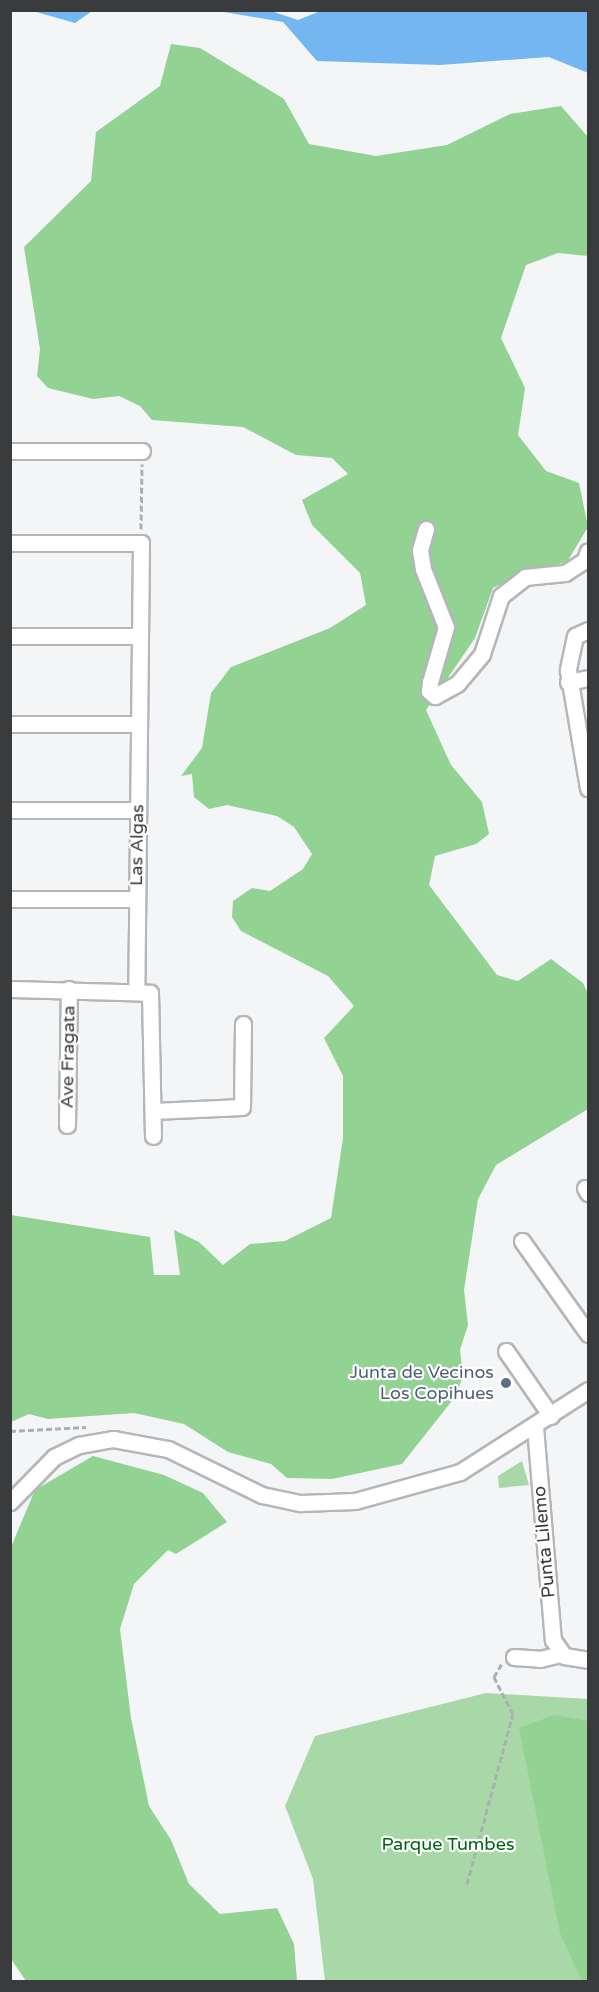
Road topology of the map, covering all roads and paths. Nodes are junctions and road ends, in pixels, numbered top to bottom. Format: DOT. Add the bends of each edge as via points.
graph roads {
  1 [pos="10,451"];
  2 [pos="142,451"];
  3 [pos="426,529"];
  4 [pos="10,543"];
  5 [pos="141,543"];
  6 [pos="588,551"];
  7 [pos="583,632"];
  8 [pos="10,636"];
  9 [pos="140,636"];
  10 [pos="588,678"];
  11 [pos="568,682"];
  12 [pos="10,724"];
  13 [pos="139,724"];
  14 [pos="585,760"];
  15 [pos="588,788"];
  16 [pos="10,810"];
  17 [pos="138,810"];
  18 [pos="137,898"];
  19 [pos="10,899"];
  20 [pos="10,989"];
  21 [pos="69,989"];
  22 [pos="136,989"];
  23 [pos="243,1024"];
  24 [pos="153,1111"];
  25 [pos="67,1125"];
  26 [pos="153,1136"];
  27 [pos="522,1241"];
  28 [pos="588,1334"];
  29 [pos="506,1351"];
  30 [pos="588,1390"];
  31 [pos="552,1416"];
  32 [pos="535,1427"];
  33 [pos="10,1431"];
  34 [pos="105,1439"];
  35 [pos="10,1502"];
  36 [pos="560,1653"];
  37 [pos="514,1658"];
  38 [pos="588,1660"];
  39 [pos="467,1884"];
  1 -- 2 [label="street"];
  2 -- 5 [label="path"];
  3 -- 6 [label="street" via="420,550 423,569 446,627 430,682 429,691 435,696 457,684 482,654 501,596 525,577 565,573 585,560"];
  4 -- 5 [label="street"];
  5 -- 9 [label="street, Las Algas"];
  7 -- 11 [label="street"];
  8 -- 9 [label="street"];
  9 -- 13 [label="street, Las Algas"];
  10 -- 11 [label="street"];
  11 -- 14 [label="street"];
  12 -- 13 [label="street"];
  13 -- 17 [label="street, Las Algas"];
  14 -- 15 [label="street"];
  16 -- 17 [label="street"];
  17 -- 18 [label="street, Las Algas"];
  18 -- 19 [label="street"];
  18 -- 22 [label="street, Las Algas"];
  20 -- 21 [label="street"];
  21 -- 22 [label="street"];
  21 -- 25 [label="street, Ave Fragata"];
  22 -- 24 [label="street" via="151,996"];
  23 -- 24 [label="street" via="242,1107"];
  24 -- 26 [label="street"];
  27 -- 28 [label="street"];
  29 -- 31 [label="street"];
  30 -- 31 [label="street"];
  31 -- 32 [label="street"];
  32 -- 34 [label="street" via="487,1458 430,1483 320,1504 262,1495 168,1449"];
  32 -- 36 [label="street, Punta Lilemo" via="552,1636"];
  33 -- 34 [label="path" via="88,1427"];
  34 -- 35 [label="street" via="54,1457"];
  36 -- 37 [label="street" via="540,1659"];
  36 -- 38 [label="street"];
  37 -- 39 [label="path" via="495,1666 498,1688 513,1714"];
}
